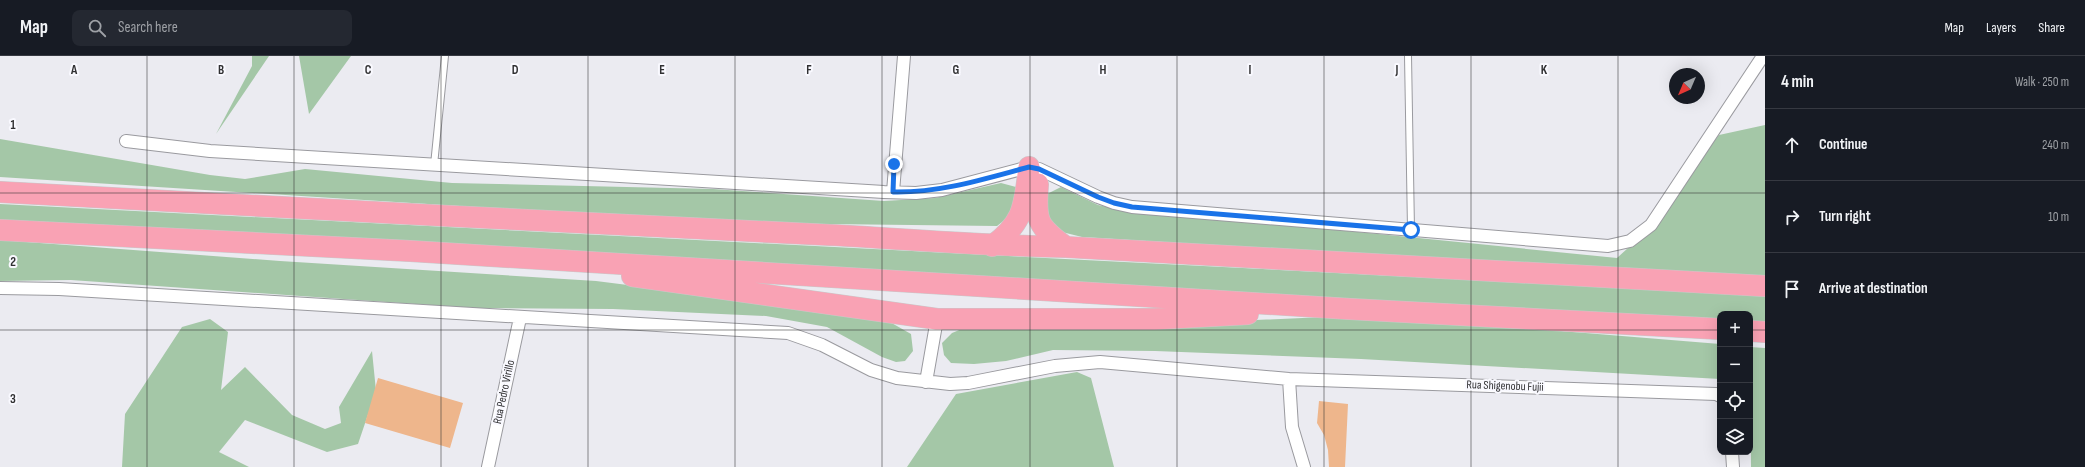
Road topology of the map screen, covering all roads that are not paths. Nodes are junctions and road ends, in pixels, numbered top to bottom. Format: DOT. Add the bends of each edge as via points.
graph roads {
  1 [pos="445,56"];
  2 [pos="904,56"];
  3 [pos="1408,56"];
  4 [pos="1763,56"];
  5 [pos="126,141"];
  6 [pos="434,165"];
  7 [pos="1034,168"];
  8 [pos="0,192"];
  9 [pos="893,192"];
  10 [pos="0,230"];
  11 [pos="1411,230"];
  12 [pos="992,246"];
  13 [pos="1066,247"];
  14 [pos="559,260"];
  15 [pos="1765,286"];
  16 [pos="0,288"];
  17 [pos="1350,309"];
  18 [pos="520,318"];
  19 [pos="937,319"];
  20 [pos="1717,329"];
  21 [pos="1753,331"];
  22 [pos="1765,332"];
  23 [pos="1289,379"];
  24 [pos="926,382"];
  25 [pos="1717,394"];
  26 [pos="1732,455"];
  27 [pos="488,467"];
  28 [pos="1304,467"];
  29 [pos="1733,467"];
  1 -- 6 [label="lane"];
  2 -- 9 [label="street"];
  3 -- 11 [label="lane"];
  4 -- 11 [label="street" via="1651,225 1630,241 1608,246"];
  5 -- 6 [label="street" via="210,151"];
  6 -- 9 [label="street"];
  7 -- 9 [label="street" via="942,190"];
  7 -- 11 [label="street" via="1098,197 1132,207"];
  7 -- 12 [label="highway" via="1019,218 1009,234"];
  7 -- 13 [label="highway" via="1037,215 1046,233"];
  8 -- 12 [label="highway"];
  10 -- 14 [label="highway"];
  12 -- 13 [label="highway"];
  13 -- 15 [label="highway"];
  14 -- 17 [label="highway"];
  14 -- 19 [label="highway" via="644,279"];
  16 -- 18 [label="street, Rua Shigenobu Fujii" via="59,289"];
  17 -- 19 [label="highway" via="1154,318"];
  17 -- 20 [label="highway"];
  18 -- 24 [label="street, Rua Shigenobu Fujii" via="788,333 822,345 871,370 897,378"];
  18 -- 27 [label="street, Rua Pedro Virillo"];
  19 -- 24 [label="street"];
  21 -- 22 [label="highway"];
  23 -- 24 [label="street, Rua Shigenobu Fujii" via="1100,362 1055,366 959,384"];
  23 -- 25 [label="street, Rua Shigenobu Fujii"];
  23 -- 28 [label="street" via="1292,427"];
  26 -- 29 [label="street"];
}
